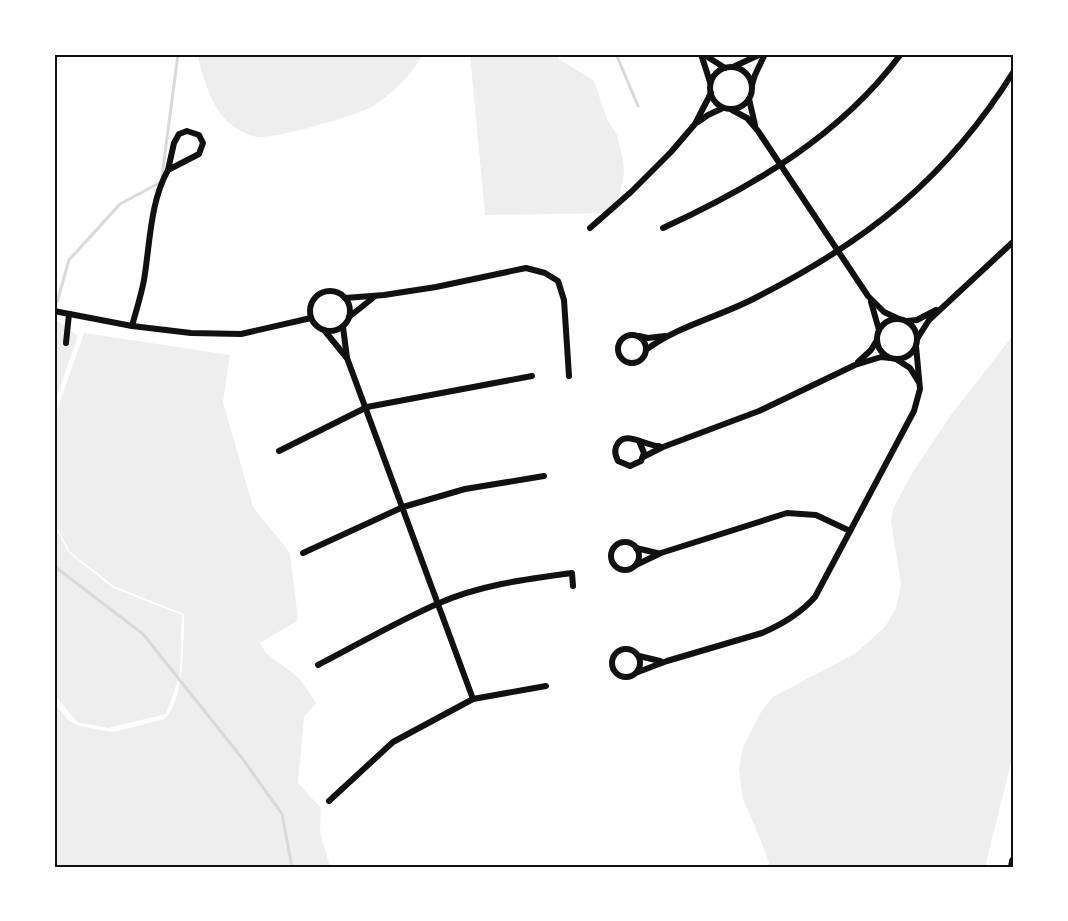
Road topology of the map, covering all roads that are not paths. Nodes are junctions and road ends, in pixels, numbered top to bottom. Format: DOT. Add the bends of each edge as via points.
graph roads {
  1 [pos="702,54"];
  2 [pos="763,54"];
  3 [pos="901,54"];
  4 [pos="729,68"];
  5 [pos="1014,71"];
  6 [pos="711,82"];
  7 [pos="752,86"];
  8 [pos="711,93"];
  9 [pos="749,99"];
  10 [pos="723,108"];
  11 [pos="732,110"];
  12 [pos="695,124"];
  13 [pos="758,131"];
  14 [pos="781,166"];
  15 [pos="168,170"];
  16 [pos="590,228"];
  17 [pos="663,228"];
  18 [pos="1014,241"];
  19 [pos="839,252"];
  20 [pos="374,296"];
  21 [pos="868,296"];
  22 [pos="345,298"];
  23 [pos="949,301"];
  24 [pos="54,311"];
  25 [pos="69,314"];
  26 [pos="349,317"];
  27 [pos="311,318"];
  28 [pos="902,320"];
  29 [pos="132,327"];
  30 [pos="343,327"];
  31 [pos="324,330"];
  32 [pos="879,330"];
  33 [pos="638,336"];
  34 [pos="668,336"];
  35 [pos="877,340"];
  36 [pos="66,343"];
  37 [pos="917,343"];
  38 [pos="646,350"];
  39 [pos="347,358"];
  40 [pos="893,358"];
  41 [pos="853,366"];
  42 [pos="532,375"];
  43 [pos="569,376"];
  44 [pos="919,394"];
  45 [pos="366,407"];
  46 [pos="639,441"];
  47 [pos="663,447"];
  48 [pos="279,451"];
  49 [pos="643,457"];
  50 [pos="544,476"];
  51 [pos="403,507"];
  52 [pos="850,531"];
  53 [pos="636,548"];
  54 [pos="303,553"];
  55 [pos="661,553"];
  56 [pos="636,565"];
  57 [pos="573,586"];
  58 [pos="438,603"];
  59 [pos="639,656"];
  60 [pos="667,661"];
  61 [pos="318,665"];
  62 [pos="638,672"];
  63 [pos="546,686"];
  64 [pos="473,699"];
  65 [pos="329,801"];
  66 [pos="1014,861"];
  67 [pos="1013,867"];
  1 -- 4 [label="street"];
  1 -- 6 [label="street"];
  2 -- 4 [label="street"];
  2 -- 7 [label="street"];
  3 -- 14 [label="street" via="844,117"];
  4 -- 6 [label="street" via="719,71"];
  4 -- 7 [label="street" via="746,73"];
  5 -- 19 [label="street" via="947,160 888,216"];
  6 -- 8 [label="street"];
  7 -- 9 [label="street"];
  8 -- 10 [label="street" via="714,102"];
  8 -- 12 [label="street"];
  9 -- 11 [label="street"];
  9 -- 13 [label="street"];
  10 -- 11 [label="street"];
  10 -- 12 [label="street"];
  11 -- 13 [label="street" via="747,118"];
  12 -- 16 [label="street" via="645,179"];
  13 -- 14 [label="street"];
  14 -- 17 [label="street" via="724,200"];
  14 -- 19 [label="street"];
  15 -- 15 [label="street" via="199,154 203,143 199,135 187,131 179,134"];
  15 -- 29 [label="street" via="154,211"];
  18 -- 23 [label="street"];
  19 -- 21 [label="street"];
  19 -- 34 [label="street" via="758,297"];
  20 -- 22 [label="street"];
  20 -- 26 [label="street"];
  20 -- 43 [label="street" via="526,268 545,273 558,281 564,300"];
  21 -- 28 [label="street" via="884,312"];
  21 -- 32 [label="street"];
  22 -- 26 [label="street"];
  22 -- 27 [label="street" via="337,292 322,292 311,305"];
  23 -- 28 [label="street" via="917,320"];
  23 -- 37 [label="street" via="929,320"];
  24 -- 25 [label="street"];
  25 -- 29 [label="street"];
  25 -- 36 [label="street"];
  26 -- 30 [label="street"];
  27 -- 29 [label="street" via="241,334"];
  27 -- 31 [label="street"];
  28 -- 32 [label="street" via="886,323"];
  28 -- 37 [label="street" via="915,330"];
  30 -- 31 [label="street"];
  30 -- 39 [label="street"];
  31 -- 39 [label="street"];
  32 -- 35 [label="street"];
  33 -- 34 [label="street"];
  33 -- 38 [label="street"];
  33 -- 38 [label="street" via="624,337 619,343 619,354 632,363 640,361"];
  34 -- 38 [label="street"];
  35 -- 40 [label="street" via="882,352"];
  35 -- 41 [label="street"];
  37 -- 40 [label="street" via="910,354"];
  37 -- 44 [label="street"];
  39 -- 45 [label="street"];
  40 -- 41 [label="street" via="881,357"];
  40 -- 44 [label="street" via="910,368"];
  41 -- 47 [label="street" via="759,411"];
  42 -- 45 [label="street"];
  44 -- 52 [label="street" via="914,411"];
  45 -- 48 [label="street"];
  45 -- 51 [label="street"];
  46 -- 47 [label="street"];
  46 -- 49 [label="street"];
  46 -- 49 [label="street" via="625,438 616,446 615,454 618,461 630,466"];
  47 -- 49 [label="street"];
  50 -- 51 [label="street" via="465,489"];
  51 -- 54 [label="street"];
  51 -- 58 [label="street"];
  52 -- 55 [label="street" via="816,515 787,513"];
  52 -- 60 [label="street" via="815,597 791,619 762,633"];
  53 -- 55 [label="street"];
  53 -- 56 [label="street"];
  53 -- 56 [label="street" via="628,542 620,543 610,554 620,570"];
  55 -- 56 [label="street"];
  57 -- 58 [label="street" via="572,573 515,581"];
  58 -- 61 [label="street"];
  58 -- 64 [label="street"];
  59 -- 60 [label="street"];
  59 -- 62 [label="street"];
  59 -- 62 [label="street" via="626,649 618,651 612,661 615,672 622,677"];
  60 -- 62 [label="street"];
  63 -- 64 [label="street"];
  64 -- 65 [label="street" via="393,742"];
  66 -- 67 [label="highway"];
}
